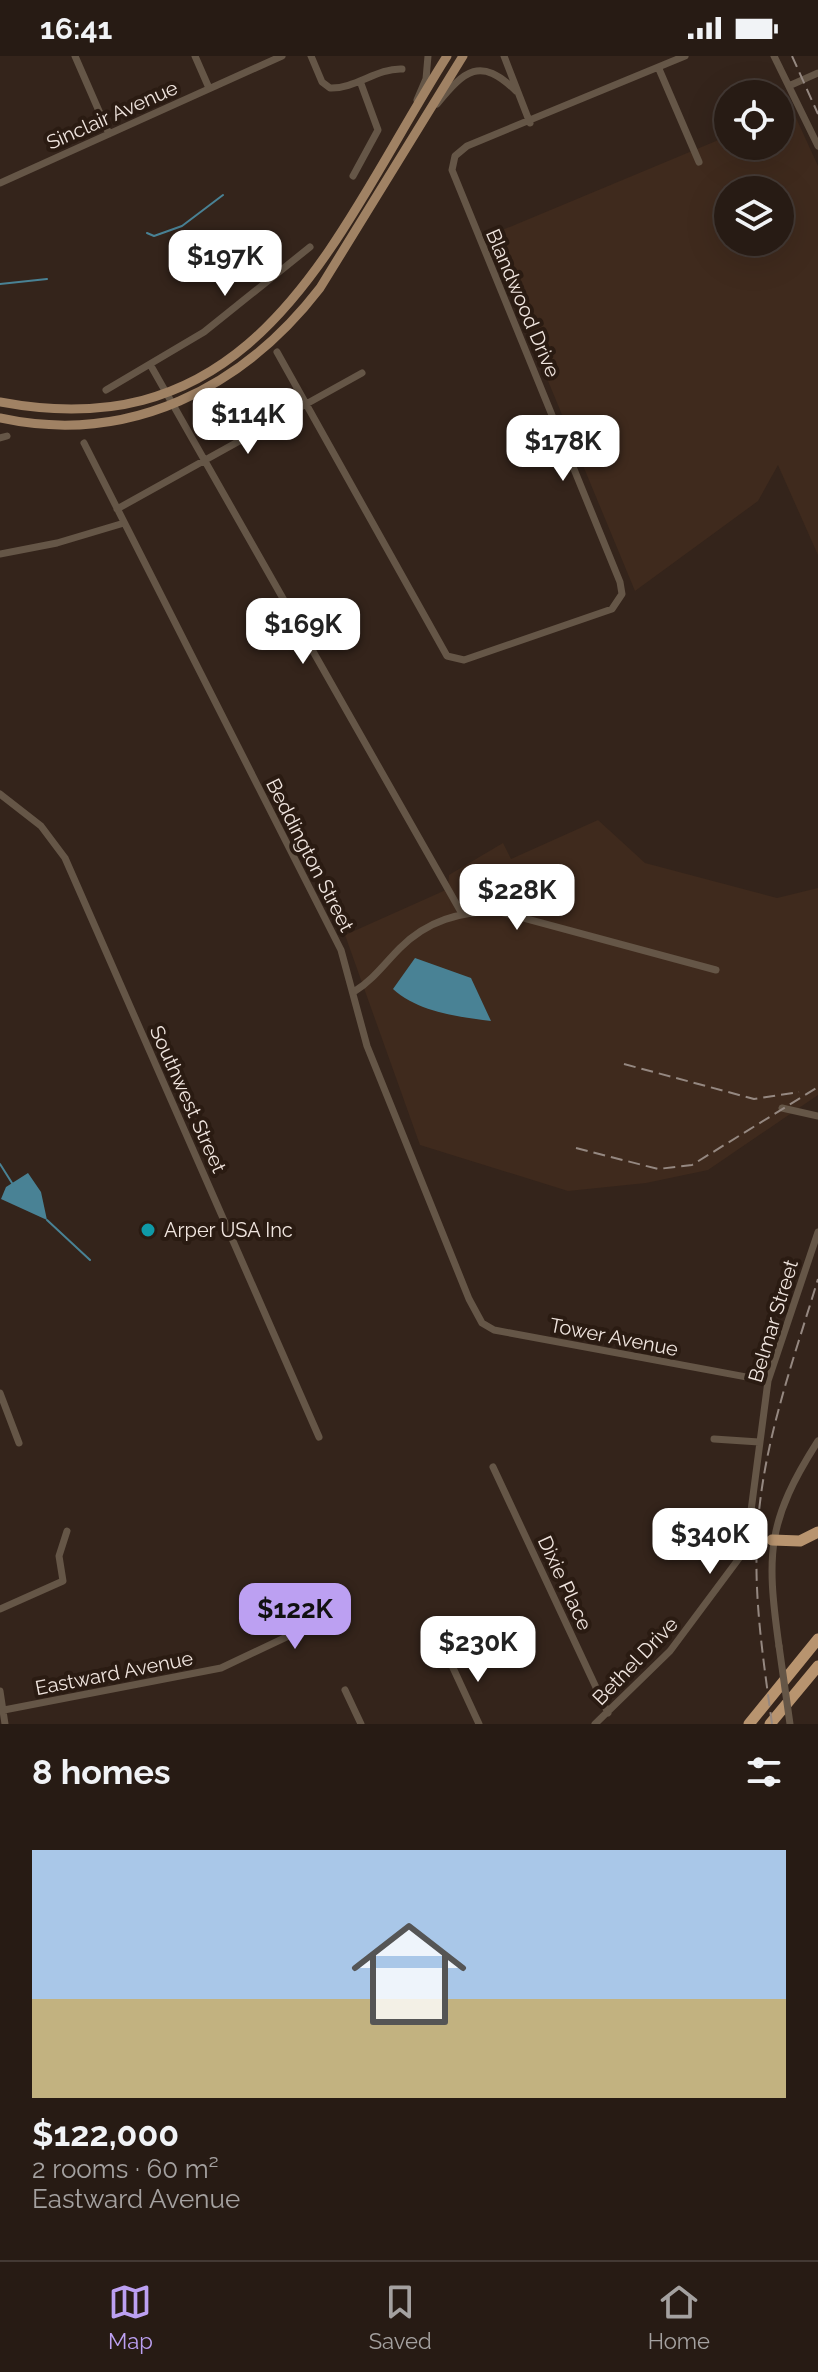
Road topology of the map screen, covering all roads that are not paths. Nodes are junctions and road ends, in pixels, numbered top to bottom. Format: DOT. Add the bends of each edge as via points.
graph roads {
  1 [pos="75,56"];
  2 [pos="195,56"];
  3 [pos="282,56"];
  4 [pos="311,56"];
  5 [pos="428,56"];
  6 [pos="447,56"];
  7 [pos="463,56"];
  8 [pos="504,56"];
  9 [pos="685,56"];
  10 [pos="774,56"];
  11 [pos="402,69"];
  12 [pos="659,69"];
  13 [pos="818,73"];
  14 [pos="788,80"];
  15 [pos="360,81"];
  16 [pos="794,84"];
  17 [pos="209,88"];
  18 [pos="516,91"];
  19 [pos="794,92"];
  20 [pos="412,111"];
  21 [pos="426,118"];
  22 [pos="530,123"];
  23 [pos="109,134"];
  24 [pos="818,146"];
  25 [pos="699,162"];
  26 [pos="353,176"];
  27 [pos="0,183"];
  28 [pos="310,247"];
  29 [pos="277,352"];
  30 [pos="151,366"];
  31 [pos="362,373"];
  32 [pos="106,390"];
  33 [pos="166,392"];
  34 [pos="0,402"];
  35 [pos="173,405"];
  36 [pos="307,405"];
  37 [pos="0,418"];
  38 [pos="84,443"];
  39 [pos="205,462"];
  40 [pos="117,509"];
  41 [pos="124,523"];
  42 [pos="0,554"];
  43 [pos="0,794"];
  44 [pos="461,912"];
  45 [pos="716,970"];
  46 [pos="355,991"];
  47 [pos="782,1108"];
  48 [pos="818,1116"];
  49 [pos="818,1232"];
  50 [pos="469,1299"];
  51 [pos="768,1381"];
  52 [pos="0,1393"];
  53 [pos="319,1437"];
  54 [pos="714,1439"];
  55 [pos="818,1441"];
  56 [pos="759,1442"];
  57 [pos="19,1443"];
  58 [pos="493,1467"];
  59 [pos="67,1531"];
  60 [pos="818,1532"];
  61 [pos="748,1539"];
  62 [pos="772,1540"];
  63 [pos="0,1609"];
  64 [pos="316,1623"];
  65 [pos="818,1639"];
  66 [pos="448,1657"];
  67 [pos="818,1666"];
  68 [pos="345,1690"];
  69 [pos="0,1691"];
  70 [pos="4,1710"];
  71 [pos="608,1713"];
  72 [pos="5,1724"];
  73 [pos="361,1724"];
  74 [pos="479,1724"];
  75 [pos="595,1724"];
  76 [pos="749,1724"];
  77 [pos="770,1724"];
  78 [pos="790,1724"];
  1 -- 23 [label="street"];
  2 -- 17 [label="street"];
  3 -- 17 [label="street, Sinclair Avenue"];
  4 -- 15 [label="street" via="330,88"];
  5 -- 20 [label="street" via="426,79"];
  6 -- 20 [label="main road"];
  7 -- 21 [label="main road"];
  8 -- 18 [label="street"];
  9 -- 12 [label="street, Blandwood Drive"];
  10 -- 14 [label="street"];
  11 -- 15 [label="street"];
  12 -- 22 [label="street, Blandwood Drive"];
  12 -- 25 [label="street"];
  13 -- 16 [label="street"];
  15 -- 26 [label="street" via="378,130"];
  17 -- 23 [label="street, Sinclair Avenue"];
  18 -- 21 [label="street" via="495,72 471,70"];
  18 -- 22 [label="street"];
  19 -- 24 [label="street"];
  20 -- 33 [label="main road" via="297,297 251,345"];
  21 -- 35 [label="main road" via="297,319 242,368"];
  22 -- 36 [label="street, Blandwood Drive" via="460,150 452,170 620,582 617,604 464,660 447,656"];
  23 -- 27 [label="street, Sinclair Avenue"];
  28 -- 30 [label="street" via="247,301"];
  29 -- 36 [label="street, Blandwood Drive"];
  30 -- 32 [label="street"];
  30 -- 33 [label="street"];
  31 -- 36 [label="street"];
  33 -- 34 [label="main road" via="99,408"];
  33 -- 35 [label="street"];
  35 -- 37 [label="main road" via="105,422"];
  35 -- 39 [label="street"];
  36 -- 39 [label="street"];
  38 -- 40 [label="street, Beddington Street"];
  39 -- 40 [label="street"];
  39 -- 44 [label="street"];
  40 -- 41 [label="street, Beddington Street"];
  41 -- 42 [label="street"];
  41 -- 46 [label="street, Beddington Street" via="341,950"];
  43 -- 53 [label="street, Southwest Street" via="31,815 65,858"];
  44 -- 45 [label="street" via="497,911"];
  44 -- 46 [label="street" via="404,944"];
  46 -- 50 [label="street, Beddington Street" via="367,1046"];
  47 -- 48 [label="street"];
  49 -- 51 [label="street, Belmar Street"];
  50 -- 51 [label="street, Tower Avenue" via="482,1323 494,1330"];
  51 -- 56 [label="street, Belmar Street"];
  52 -- 57 [label="street"];
  54 -- 56 [label="street"];
  55 -- 62 [label="street" via="787,1492"];
  56 -- 61 [label="street, Belmar Street"];
  58 -- 71 [label="street, Dixie Place"];
  59 -- 63 [label="street" via="59,1556 63,1581"];
  60 -- 62 [label="highway" via="797,1542"];
  61 -- 62 [label="street"];
  61 -- 71 [label="street, Bethel Drive" via="742,1558 703,1611"];
  62 -- 78 [label="street, bridge" via="771,1580"];
  64 -- 70 [label="street, Eastward Avenue" via="221,1668"];
  65 -- 76 [label="highway"];
  66 -- 74 [label="street"];
  67 -- 77 [label="highway"];
  68 -- 73 [label="street"];
  69 -- 70 [label="street"];
  70 -- 72 [label="street"];
  71 -- 75 [label="street, Bethel Drive"];
}
